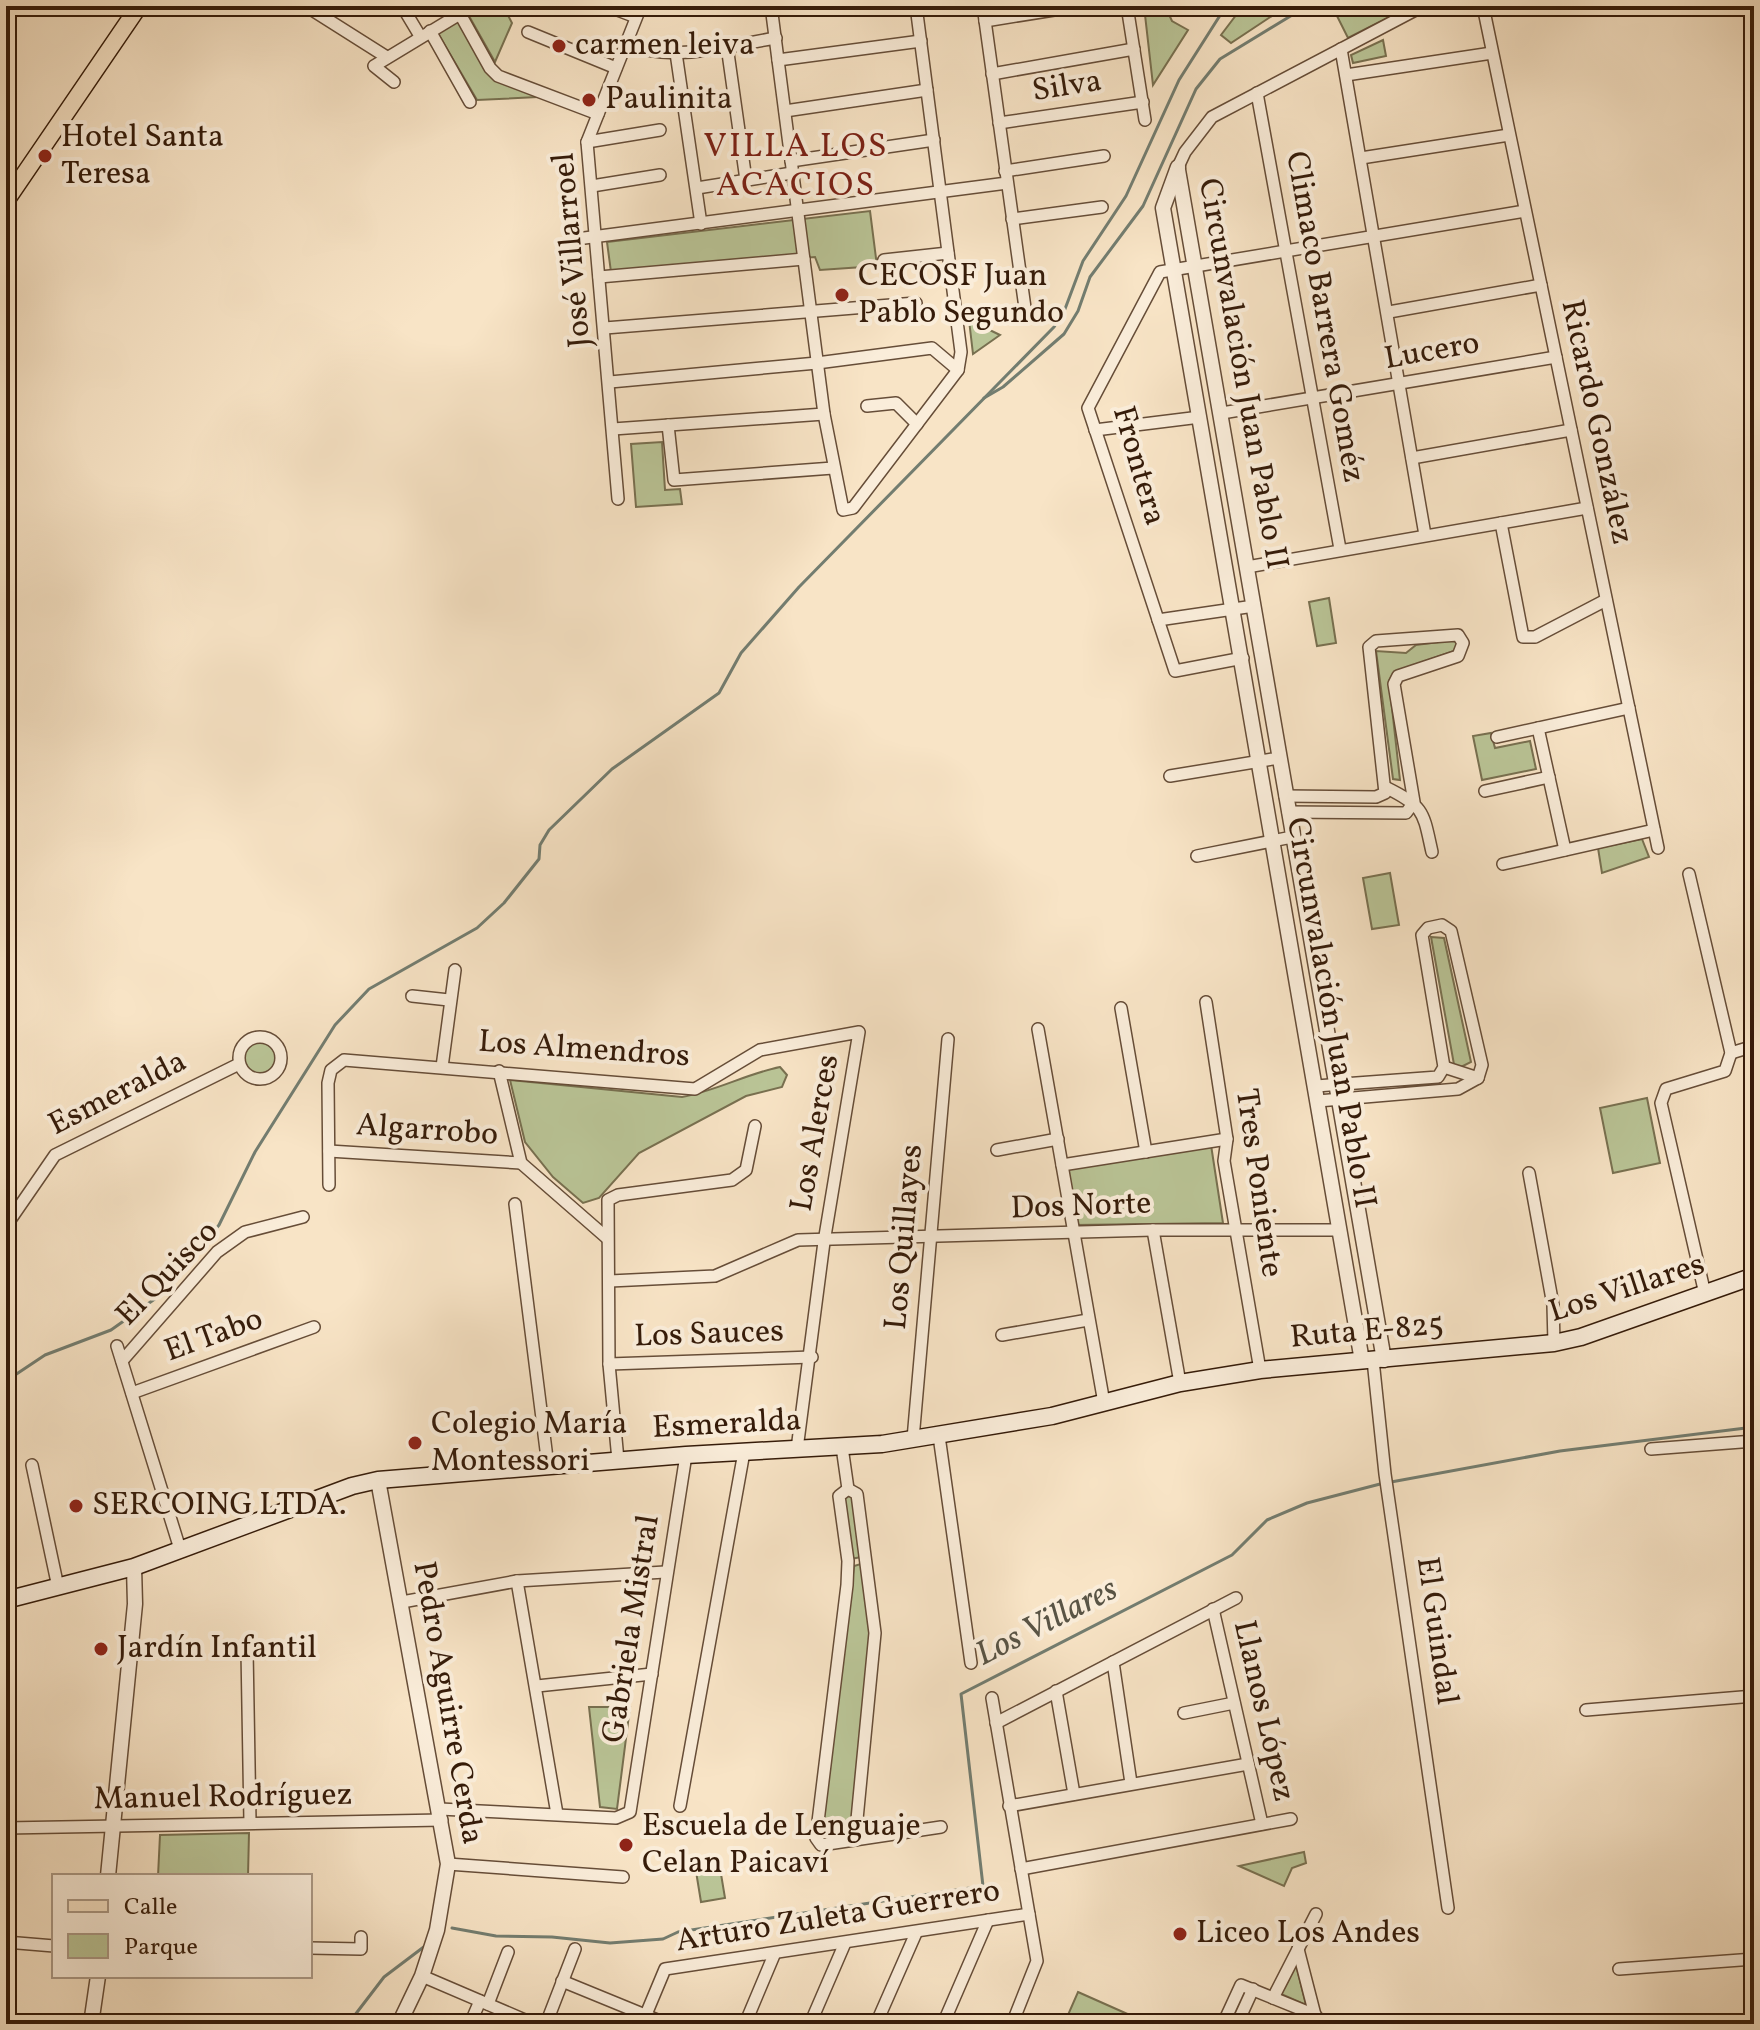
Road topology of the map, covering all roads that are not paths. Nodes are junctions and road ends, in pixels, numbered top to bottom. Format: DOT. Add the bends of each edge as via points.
graph roads {
  1 [pos="139,6"];
  2 [pos="306,6"];
  3 [pos="402,6"];
  4 [pos="473,6"];
  5 [pos="607,6"];
  6 [pos="808,6"];
  7 [pos="916,6"];
  8 [pos="983,6"];
  9 [pos="1079,6"];
  10 [pos="1127,6"];
  11 [pos="1423,6"];
  12 [pos="1483,6"];
  13 [pos="772,8"];
  14 [pos="638,11"];
  15 [pos="460,14"];
  16 [pos="985,21"];
  17 [pos="528,32"];
  18 [pos="425,33"];
  19 [pos="776,38"];
  20 [pos="921,41"];
  21 [pos="626,44"];
  22 [pos="727,46"];
  23 [pos="1134,49"];
  24 [pos="1341,49"];
  25 [pos="676,53"];
  26 [pos="1492,53"];
  27 [pos="385,56"];
  28 [pos="778,60"];
  29 [pos="616,68"];
  30 [pos="992,74"];
  31 [pos="1346,75"];
  32 [pos="394,82"];
  33 [pos="927,90"];
  34 [pos="1257,93"];
  35 [pos="470,102"];
  36 [pos="1143,102"];
  37 [pos="785,111"];
  38 [pos="598,114"];
  39 [pos="1145,120"];
  40 [pos="999,123"];
  41 [pos="660,130"];
  42 [pos="1509,135"];
  43 [pos="934,140"];
  44 [pos="587,142"];
  45 [pos="1104,156"];
  46 [pos="1361,158"];
  47 [pos="792,167"];
  48 [pos="1178,167"];
  49 [pos="660,175"];
  50 [pos="1006,177"];
  51 [pos="746,180"];
  52 [pos="592,186"];
  53 [pos="697,188"];
  54 [pos="940,192"];
  55 [pos="6,201"];
  56 [pos="1102,207"];
  57 [pos="1525,211"];
  58 [pos="797,213"];
  59 [pos="1012,219"];
  60 [pos="701,224"];
  61 [pos="1375,236"];
  62 [pos="595,237"];
  63 [pos="569,240"];
  64 [pos="1286,251"];
  65 [pos="948,253"];
  66 [pos="804,259"];
  67 [pos="884,260"];
  68 [pos="1186,267"];
  69 [pos="599,277"];
  70 [pos="1541,285"];
  71 [pos="916,303"];
  72 [pos="1389,312"];
  73 [pos="811,313"];
  74 [pos="1026,315"];
  75 [pos="605,328"];
  76 [pos="1556,357"];
  77 [pos="817,363"];
  78 [pos="958,370"];
  79 [pos="610,382"];
  80 [pos="1400,384"];
  81 [pos="1313,398"];
  82 [pos="867,406"];
  83 [pos="1222,413"];
  84 [pos="824,414"];
  85 [pos="1200,417"];
  86 [pos="917,424"];
  87 [pos="668,425"];
  88 [pos="613,429"];
  89 [pos="1095,430"];
  90 [pos="1571,430"];
  91 [pos="1412,458"];
  92 [pos="833,468"];
  93 [pos="618,499"];
  94 [pos="1587,508"];
  95 [pos="1501,523"];
  96 [pos="1425,535"];
  97 [pos="1340,549"];
  98 [pos="1247,567"];
  99 [pos="1606,600"];
  100 [pos="1254,606"];
  101 [pos="1234,608"];
  102 [pos="1158,620"];
  103 [pos="1243,658"];
  104 [pos="1629,708"];
  105 [pos="1538,728"];
  106 [pos="1497,737"];
  107 [pos="1279,758"];
  108 [pos="1259,760"];
  109 [pos="1170,776"];
  110 [pos="1549,777"];
  111 [pos="1387,788"];
  112 [pos="1485,791"];
  113 [pos="1285,796"];
  114 [pos="1413,801"];
  115 [pos="1288,812"];
  116 [pos="1654,830"];
  117 [pos="1292,837"];
  118 [pos="1271,841"];
  119 [pos="1658,848"];
  120 [pos="1565,850"];
  121 [pos="1432,852"];
  122 [pos="1197,856"];
  123 [pos="1503,864"];
  124 [pos="1689,874"];
  125 [pos="455,970"];
  126 [pos="412,996"];
  127 [pos="449,1000"];
  128 [pos="1206,1002"];
  129 [pos="1121,1008"];
  130 [pos="1038,1029"];
  131 [pos="859,1032"];
  132 [pos="948,1039"];
  133 [pos="1754,1046"];
  134 [pos="1731,1053"];
  135 [pos="239,1064"];
  136 [pos="442,1067"];
  137 [pos="1444,1067"];
  138 [pos="499,1071"];
  139 [pos="1478,1078"];
  140 [pos="1335,1083"];
  141 [pos="1317,1094"];
  142 [pos="1338,1099"];
  143 [pos="755,1126"];
  144 [pos="1058,1139"];
  145 [pos="1227,1139"];
  146 [pos="997,1150"];
  147 [pos="329,1151"];
  148 [pos="1146,1152"];
  149 [pos="521,1163"];
  150 [pos="1062,1165"];
  151 [pos="1529,1173"];
  152 [pos="329,1185"];
  153 [pos="515,1204"];
  154 [pos="303,1217"];
  155 [pos="6,1226"];
  156 [pos="1153,1230"];
  157 [pos="1234,1230"];
  158 [pos="1339,1230"];
  159 [pos="1073,1232"];
  160 [pos="930,1237"];
  161 [pos="607,1238"];
  162 [pos="824,1242"];
  163 [pos="1754,1276"];
  164 [pos="610,1281"];
  165 [pos="1705,1294"];
  166 [pos="1088,1320"];
  167 [pos="314,1327"];
  168 [pos="1002,1335"];
  169 [pos="1554,1343"];
  170 [pos="117,1346"];
  171 [pos="1515,1348"];
  172 [pos="812,1357"];
  173 [pos="1373,1360"];
  174 [pos="122,1361"];
  175 [pos="609,1364"];
  176 [pos="1260,1370"];
  177 [pos="1225,1375"];
  178 [pos="1180,1383"];
  179 [pos="132,1393"];
  180 [pos="1104,1403"];
  181 [pos="939,1436"];
  182 [pos="913,1439"];
  183 [pos="1754,1441"];
  184 [pos="842,1447"];
  185 [pos="797,1449"];
  186 [pos="1651,1449"];
  187 [pos="744,1452"];
  188 [pos="686,1455"];
  189 [pos="618,1460"];
  190 [pos="32,1465"];
  191 [pos="548,1466"];
  192 [pos="378,1480"];
  193 [pos="848,1489"];
  194 [pos="180,1549"];
  195 [pos="866,1559"];
  196 [pos="848,1561"];
  197 [pos="134,1567"];
  198 [pos="665,1572"];
  199 [pos="517,1581"];
  200 [pos="58,1587"];
  201 [pos="1236,1598"];
  202 [pos="6,1600"];
  203 [pos="402,1602"];
  204 [pos="1213,1609"];
  205 [pos="232,1650"];
  206 [pos="247,1650"];
  207 [pos="265,1650"];
  208 [pos="1113,1662"];
  209 [pos="971,1663"];
  210 [pos="652,1674"];
  211 [pos="537,1686"];
  212 [pos="1056,1691"];
  213 [pos="1754,1696"];
  214 [pos="992,1698"];
  215 [pos="1234,1703"];
  216 [pos="1586,1710"];
  217 [pos="1184,1713"];
  218 [pos="996,1723"];
  219 [pos="1248,1764"];
  220 [pos="1131,1783"];
  221 [pos="1074,1794"];
  222 [pos="680,1806"];
  223 [pos="1009,1806"];
  224 [pos="630,1812"];
  225 [pos="557,1814"];
  226 [pos="441,1815"];
  227 [pos="1291,1819"];
  228 [pos="250,1822"];
  229 [pos="1262,1824"];
  230 [pos="113,1826"];
  231 [pos="941,1827"];
  232 [pos="6,1828"];
  233 [pos="855,1840"];
  234 [pos="448,1864"];
  235 [pos="1021,1869"];
  236 [pos="108,1874"];
  237 [pos="623,1877"];
  238 [pos="1448,1908"];
  239 [pos="1029,1914"];
  240 [pos="1316,1914"];
  241 [pos="988,1920"];
  242 [pos="916,1933"];
  243 [pos="361,1937"];
  244 [pos="6,1942"];
  245 [pos="845,1943"];
  246 [pos="52,1946"];
  247 [pos="312,1948"];
  248 [pos="575,1949"];
  249 [pos="1298,1949"];
  250 [pos="508,1952"];
  251 [pos="774,1955"];
  252 [pos="1754,1959"];
  253 [pos="1619,1969"];
  254 [pos="422,1976"];
  255 [pos="98,1978"];
  256 [pos="562,1981"];
  257 [pos="1247,1987"];
  258 [pos="1273,1998"];
  259 [pos="484,2002"];
  260 [pos="643,2019"];
  261 [pos="1319,2020"];
  262 [pos="91,2024"];
  263 [pos="399,2024"];
  264 [pos="470,2024"];
  265 [pos="534,2024"];
  266 [pos="546,2024"];
  267 [pos="667,2024"];
  268 [pos="745,2024"];
  269 [pos="810,2024"];
  270 [pos="876,2024"];
  271 [pos="943,2024"];
  272 [pos="1012,2024"];
  273 [pos="1223,2024"];
  274 [pos="1237,2024"];
  1 -- 55 [label="main road"];
  2 -- 27 [label="street"];
  3 -- 18 [label="street"];
  4 -- 15 [label="street"];
  5 -- 14 [label="street"];
  6 -- 13 [label="street"];
  7 -- 20 [label="street"];
  8 -- 16 [label="street"];
  9 -- 16 [label="street"];
  10 -- 23 [label="street"];
  11 -- 24 [label="street"];
  12 -- 26 [label="street, Ricardo González"];
  13 -- 19 [label="street"];
  14 -- 21 [label="street, José Villarroel"];
  15 -- 18 [label="street"];
  15 -- 38 [label="street" via="498,76"];
  16 -- 30 [label="street"];
  17 -- 29 [label="street"];
  18 -- 27 [label="street"];
  18 -- 35 [label="street"];
  19 -- 22 [label="street"];
  19 -- 28 [label="street"];
  20 -- 28 [label="street"];
  20 -- 33 [label="street"];
  21 -- 25 [label="street" via="647,53"];
  21 -- 29 [label="street, José Villarroel"];
  22 -- 25 [label="street"];
  22 -- 51 [label="street"];
  23 -- 30 [label="street"];
  23 -- 36 [label="street"];
  24 -- 31 [label="street"];
  24 -- 34 [label="street"];
  25 -- 53 [label="street"];
  26 -- 31 [label="street"];
  26 -- 42 [label="street, Ricardo González"];
  27 -- 32 [label="street" via="374,66"];
  28 -- 37 [label="street"];
  29 -- 38 [label="street, José Villarroel"];
  30 -- 40 [label="street"];
  31 -- 46 [label="street"];
  33 -- 37 [label="street"];
  33 -- 43 [label="street"];
  34 -- 48 [label="street" via="1212,117"];
  34 -- 64 [label="street, Climaco Barrera Goméz"];
  36 -- 39 [label="street"];
  36 -- 40 [label="street, Silva"];
  37 -- 47 [label="street"];
  38 -- 44 [label="street, José Villarroel"];
  40 -- 50 [label="street"];
  41 -- 44 [label="street"];
  42 -- 46 [label="street"];
  42 -- 57 [label="street, Ricardo González"];
  43 -- 47 [label="street"];
  43 -- 54 [label="street"];
  44 -- 52 [label="street, José Villarroel"];
  45 -- 50 [label="street"];
  46 -- 61 [label="street"];
  47 -- 51 [label="street"];
  47 -- 58 [label="street"];
  48 -- 68 [label="street, Circunvalación Juan Pablo II"];
  48 -- 68 [label="street, Circunvalación Juan Pablo II" via="1163,208"];
  49 -- 52 [label="street"];
  50 -- 54 [label="street"];
  50 -- 59 [label="street"];
  51 -- 53 [label="street"];
  52 -- 62 [label="street, José Villarroel"];
  53 -- 60 [label="street"];
  54 -- 58 [label="street"];
  54 -- 65 [label="street"];
  56 -- 59 [label="street"];
  57 -- 61 [label="street"];
  57 -- 70 [label="street, Ricardo González"];
  58 -- 60 [label="street"];
  58 -- 66 [label="street"];
  59 -- 74 [label="street"];
  60 -- 62 [label="street"];
  61 -- 64 [label="street"];
  61 -- 72 [label="street"];
  62 -- 63 [label="street"];
  62 -- 69 [label="street, José Villarroel"];
  64 -- 68 [label="street"];
  64 -- 81 [label="street, Climaco Barrera Goméz"];
  65 -- 67 [label="street"];
  65 -- 78 [label="street" via="961,352"];
  66 -- 69 [label="street"];
  66 -- 73 [label="street"];
  68 -- 83 [label="street, Circunvalación Juan Pablo II"];
  68 -- 85 [label="street, Circunvalación Juan Pablo II"];
  68 -- 89 [label="street, Frontera" via="1160,272 1088,408"];
  69 -- 75 [label="street, José Villarroel"];
  70 -- 72 [label="street"];
  70 -- 76 [label="street, Ricardo González"];
  71 -- 73 [label="street"];
  72 -- 80 [label="street"];
  73 -- 75 [label="street"];
  73 -- 77 [label="street"];
  75 -- 79 [label="street, José Villarroel"];
  76 -- 80 [label="street, Lucero"];
  76 -- 90 [label="street, Ricardo González"];
  77 -- 78 [label="street" via="932,348"];
  77 -- 79 [label="street"];
  77 -- 84 [label="street"];
  78 -- 86 [label="street"];
  79 -- 88 [label="street, José Villarroel"];
  80 -- 81 [label="street, Lucero"];
  80 -- 91 [label="street"];
  81 -- 83 [label="street, Lucero"];
  81 -- 97 [label="street, Climaco Barrera Goméz"];
  82 -- 86 [label="street" via="896,403"];
  83 -- 98 [label="street, Circunvalación Juan Pablo II"];
  84 -- 87 [label="street"];
  84 -- 92 [label="street"];
  85 -- 89 [label="street"];
  85 -- 101 [label="street, Circunvalación Juan Pablo II"];
  86 -- 92 [label="street" via="853,508 843,510"];
  87 -- 88 [label="street"];
  87 -- 92 [label="street" via="674,480"];
  88 -- 93 [label="street, José Villarroel"];
  89 -- 102 [label="street, Frontera"];
  90 -- 91 [label="street"];
  90 -- 94 [label="street, Ricardo González"];
  91 -- 96 [label="street"];
  94 -- 95 [label="street"];
  94 -- 99 [label="street, Ricardo González"];
  95 -- 96 [label="street"];
  95 -- 99 [label="street" via="1521,636 1535,637"];
  96 -- 97 [label="street"];
  97 -- 98 [label="street"];
  98 -- 100 [label="street, Circunvalación Juan Pablo II"];
  99 -- 104 [label="street, Ricardo González"];
  100 -- 101 [label="street"];
  100 -- 107 [label="street, Circunvalación Juan Pablo II"];
  101 -- 102 [label="street"];
  101 -- 103 [label="street, Circunvalación Juan Pablo II"];
  102 -- 103 [label="street, Frontera" via="1175,671"];
  103 -- 108 [label="street, Circunvalación Juan Pablo II"];
  104 -- 105 [label="street"];
  104 -- 116 [label="street, Ricardo González"];
  105 -- 106 [label="street"];
  105 -- 110 [label="street"];
  107 -- 108 [label="street"];
  107 -- 113 [label="street, Circunvalación Juan Pablo II"];
  108 -- 109 [label="street"];
  108 -- 118 [label="street, Circunvalación Juan Pablo II"];
  110 -- 112 [label="street"];
  110 -- 120 [label="street"];
  111 -- 113 [label="street" via="1376,797"];
  111 -- 114 [label="street"];
  111 -- 114 [label="street" via="1371,644 1458,635 1463,643 1458,656 1398,676 1394,684"];
  113 -- 115 [label="street, Circunvalación Juan Pablo II"];
  114 -- 115 [label="street" via="1406,813"];
  114 -- 121 [label="street" via="1422,810"];
  115 -- 117 [label="street, Circunvalación Juan Pablo II"];
  116 -- 119 [label="street, Ricardo González"];
  116 -- 120 [label="street"];
  117 -- 118 [label="street"];
  117 -- 140 [label="street, Circunvalación Juan Pablo II"];
  118 -- 122 [label="street"];
  118 -- 141 [label="street, Circunvalación Juan Pablo II"];
  120 -- 123 [label="street"];
  124 -- 134 [label="street"];
  125 -- 127 [label="street"];
  126 -- 127 [label="street"];
  127 -- 136 [label="street"];
  128 -- 145 [label="street, Tres Poniente"];
  129 -- 148 [label="street"];
  130 -- 144 [label="street"];
  131 -- 138 [label="street, Los Almendros" via="760,1050 695,1089"];
  131 -- 162 [label="street, Los Alerces"];
  132 -- 160 [label="street, Los Quillayes"];
  133 -- 134 [label="street"];
  134 -- 165 [label="street" via="1725,1071 1666,1089 1661,1103"];
  135 -- 155 [label="street, Esmeralda" via="55,1155"];
  136 -- 138 [label="street, Los Almendros"];
  136 -- 147 [label="street, Los Almendros" via="344,1060 331,1070 328,1083"];
  137 -- 139 [label="street"];
  137 -- 139 [label="street" via="1422,935 1442,925 1451,931 1482,1065"];
  137 -- 140 [label="street" via="1438,1077"];
  138 -- 149 [label="street"];
  139 -- 142 [label="street" via="1458,1089"];
  140 -- 141 [label="street"];
  140 -- 142 [label="street, Circunvalación Juan Pablo II"];
  141 -- 142 [label="street"];
  141 -- 158 [label="street, Circunvalación Juan Pablo II"];
  142 -- 173 [label="street, Circunvalación Juan Pablo II"];
  143 -- 161 [label="street" via="746,1170 732,1180 611,1198"];
  144 -- 146 [label="street"];
  144 -- 150 [label="street"];
  145 -- 148 [label="street"];
  145 -- 157 [label="street, Tres Poniente" via="1224,1161"];
  147 -- 149 [label="street, Algarrobo"];
  147 -- 152 [label="street"];
  148 -- 150 [label="street"];
  149 -- 161 [label="street"];
  150 -- 159 [label="street"];
  151 -- 169 [label="street" via="1553,1305"];
  153 -- 191 [label="street"];
  154 -- 174 [label="street, El Quisco" via="245,1232 217,1252"];
  156 -- 157 [label="street, Dos Norte"];
  156 -- 159 [label="street, Dos Norte"];
  156 -- 178 [label="street"];
  157 -- 158 [label="street, Dos Norte"];
  157 -- 176 [label="street, Tres Poniente"];
  158 -- 173 [label="street, Circunvalación Juan Pablo II"];
  159 -- 160 [label="street, Dos Norte"];
  159 -- 166 [label="street"];
  160 -- 162 [label="street, Dos Norte"];
  160 -- 182 [label="street, Los Quillayes"];
  161 -- 164 [label="street"];
  162 -- 164 [label="street, Los Alerces" via="792,1241 715,1276"];
  162 -- 172 [label="street, Los Alerces"];
  163 -- 165 [label="main road, Los Villares"];
  164 -- 175 [label="street"];
  165 -- 169 [label="main road, Los Villares"];
  166 -- 168 [label="street"];
  166 -- 180 [label="street"];
  167 -- 179 [label="street, El Tabo"];
  169 -- 171 [label="main road, Los Villares"];
  170 -- 174 [label="street"];
  171 -- 173 [label="main road, Ruta E-825"];
  172 -- 175 [label="street, Los Sauces"];
  172 -- 185 [label="street, Los Alerces"];
  173 -- 176 [label="main road, Ruta E-825"];
  173 -- 238 [label="street, El Guindal"];
  174 -- 179 [label="street"];
  175 -- 189 [label="street"];
  176 -- 177 [label="main road, Ruta E-825"];
  177 -- 178 [label="main road, Esmeralda"];
  178 -- 180 [label="main road, Esmeralda"];
  179 -- 194 [label="street"];
  180 -- 181 [label="main road, Esmeralda"];
  181 -- 182 [label="main road, Esmeralda"];
  181 -- 209 [label="street"];
  182 -- 184 [label="main road, Esmeralda"];
  183 -- 186 [label="street"];
  184 -- 185 [label="main road, Esmeralda"];
  184 -- 193 [label="street"];
  185 -- 187 [label="main road, Esmeralda"];
  187 -- 188 [label="main road, Esmeralda"];
  187 -- 222 [label="street"];
  188 -- 189 [label="main road, Esmeralda"];
  188 -- 198 [label="street, Gabriela Mistral"];
  189 -- 191 [label="main road, Esmeralda"];
  190 -- 200 [label="street"];
  191 -- 192 [label="main road, Esmeralda"];
  192 -- 194 [label="main road, Esmeralda"];
  192 -- 203 [label="street, Pedro Aguirre Cerda"];
  193 -- 195 [label="street" via="857,1494"];
  193 -- 196 [label="street" via="839,1496"];
  194 -- 197 [label="main road, Esmeralda"];
  195 -- 196 [label="street"];
  195 -- 233 [label="street" via="875,1633"];
  196 -- 233 [label="street" via="816,1838 821,1845"];
  197 -- 200 [label="main road, Esmeralda"];
  197 -- 230 [label="street"];
  198 -- 199 [label="street"];
  198 -- 210 [label="street, Gabriela Mistral"];
  199 -- 203 [label="street"];
  199 -- 211 [label="street"];
  200 -- 202 [label="main road, Esmeralda"];
  201 -- 204 [label="street"];
  203 -- 226 [label="street, Pedro Aguirre Cerda"];
  204 -- 208 [label="street"];
  204 -- 215 [label="street, Llanos López"];
  205 -- 206 [label="street"];
  206 -- 207 [label="street"];
  206 -- 228 [label="street"];
  208 -- 212 [label="street"];
  208 -- 220 [label="street"];
  210 -- 211 [label="street"];
  210 -- 224 [label="street, Gabriela Mistral"];
  211 -- 225 [label="street"];
  212 -- 218 [label="street"];
  212 -- 221 [label="street"];
  213 -- 216 [label="street"];
  214 -- 218 [label="street"];
  215 -- 217 [label="street"];
  215 -- 219 [label="street, Llanos López"];
  218 -- 223 [label="street"];
  219 -- 220 [label="street"];
  219 -- 229 [label="street, Llanos López"];
  220 -- 221 [label="street"];
  221 -- 223 [label="street"];
  223 -- 235 [label="street"];
  224 -- 225 [label="street, Manuel Rodríguez" via="616,1818"];
  225 -- 226 [label="street, Manuel Rodríguez"];
  226 -- 228 [label="street, Manuel Rodríguez"];
  226 -- 234 [label="street, Pedro Aguirre Cerda"];
  227 -- 229 [label="street"];
  228 -- 230 [label="street, Manuel Rodríguez"];
  229 -- 235 [label="street"];
  230 -- 232 [label="street, Manuel Rodríguez"];
  230 -- 236 [label="street"];
  231 -- 233 [label="street"];
  234 -- 237 [label="street"];
  234 -- 254 [label="street, Pedro Aguirre Cerda" via="437,1930"];
  235 -- 239 [label="street"];
  239 -- 241 [label="street, Arturo Zuleta Guerrero"];
  239 -- 272 [label="street" via="1037,1961"];
  240 -- 249 [label="street"];
  241 -- 242 [label="street, Arturo Zuleta Guerrero"];
  241 -- 271 [label="street"];
  242 -- 245 [label="street, Arturo Zuleta Guerrero"];
  242 -- 270 [label="street"];
  243 -- 247 [label="street" via="361,1949"];
  244 -- 246 [label="street"];
  245 -- 251 [label="street, Arturo Zuleta Guerrero"];
  245 -- 269 [label="street"];
  248 -- 256 [label="street"];
  249 -- 258 [label="street"];
  249 -- 261 [label="street"];
  250 -- 259 [label="street"];
  251 -- 260 [label="street, Arturo Zuleta Guerrero" via="665,1969"];
  251 -- 268 [label="street"];
  252 -- 253 [label="street"];
  254 -- 259 [label="street"];
  254 -- 263 [label="street, Pedro Aguirre Cerda"];
  255 -- 262 [label="street"];
  256 -- 260 [label="street"];
  256 -- 266 [label="street"];
  257 -- 258 [label="street"];
  257 -- 273 [label="street"];
  257 -- 274 [label="street"];
  258 -- 261 [label="street"];
  259 -- 264 [label="street"];
  259 -- 265 [label="street"];
  260 -- 267 [label="street"];
}
